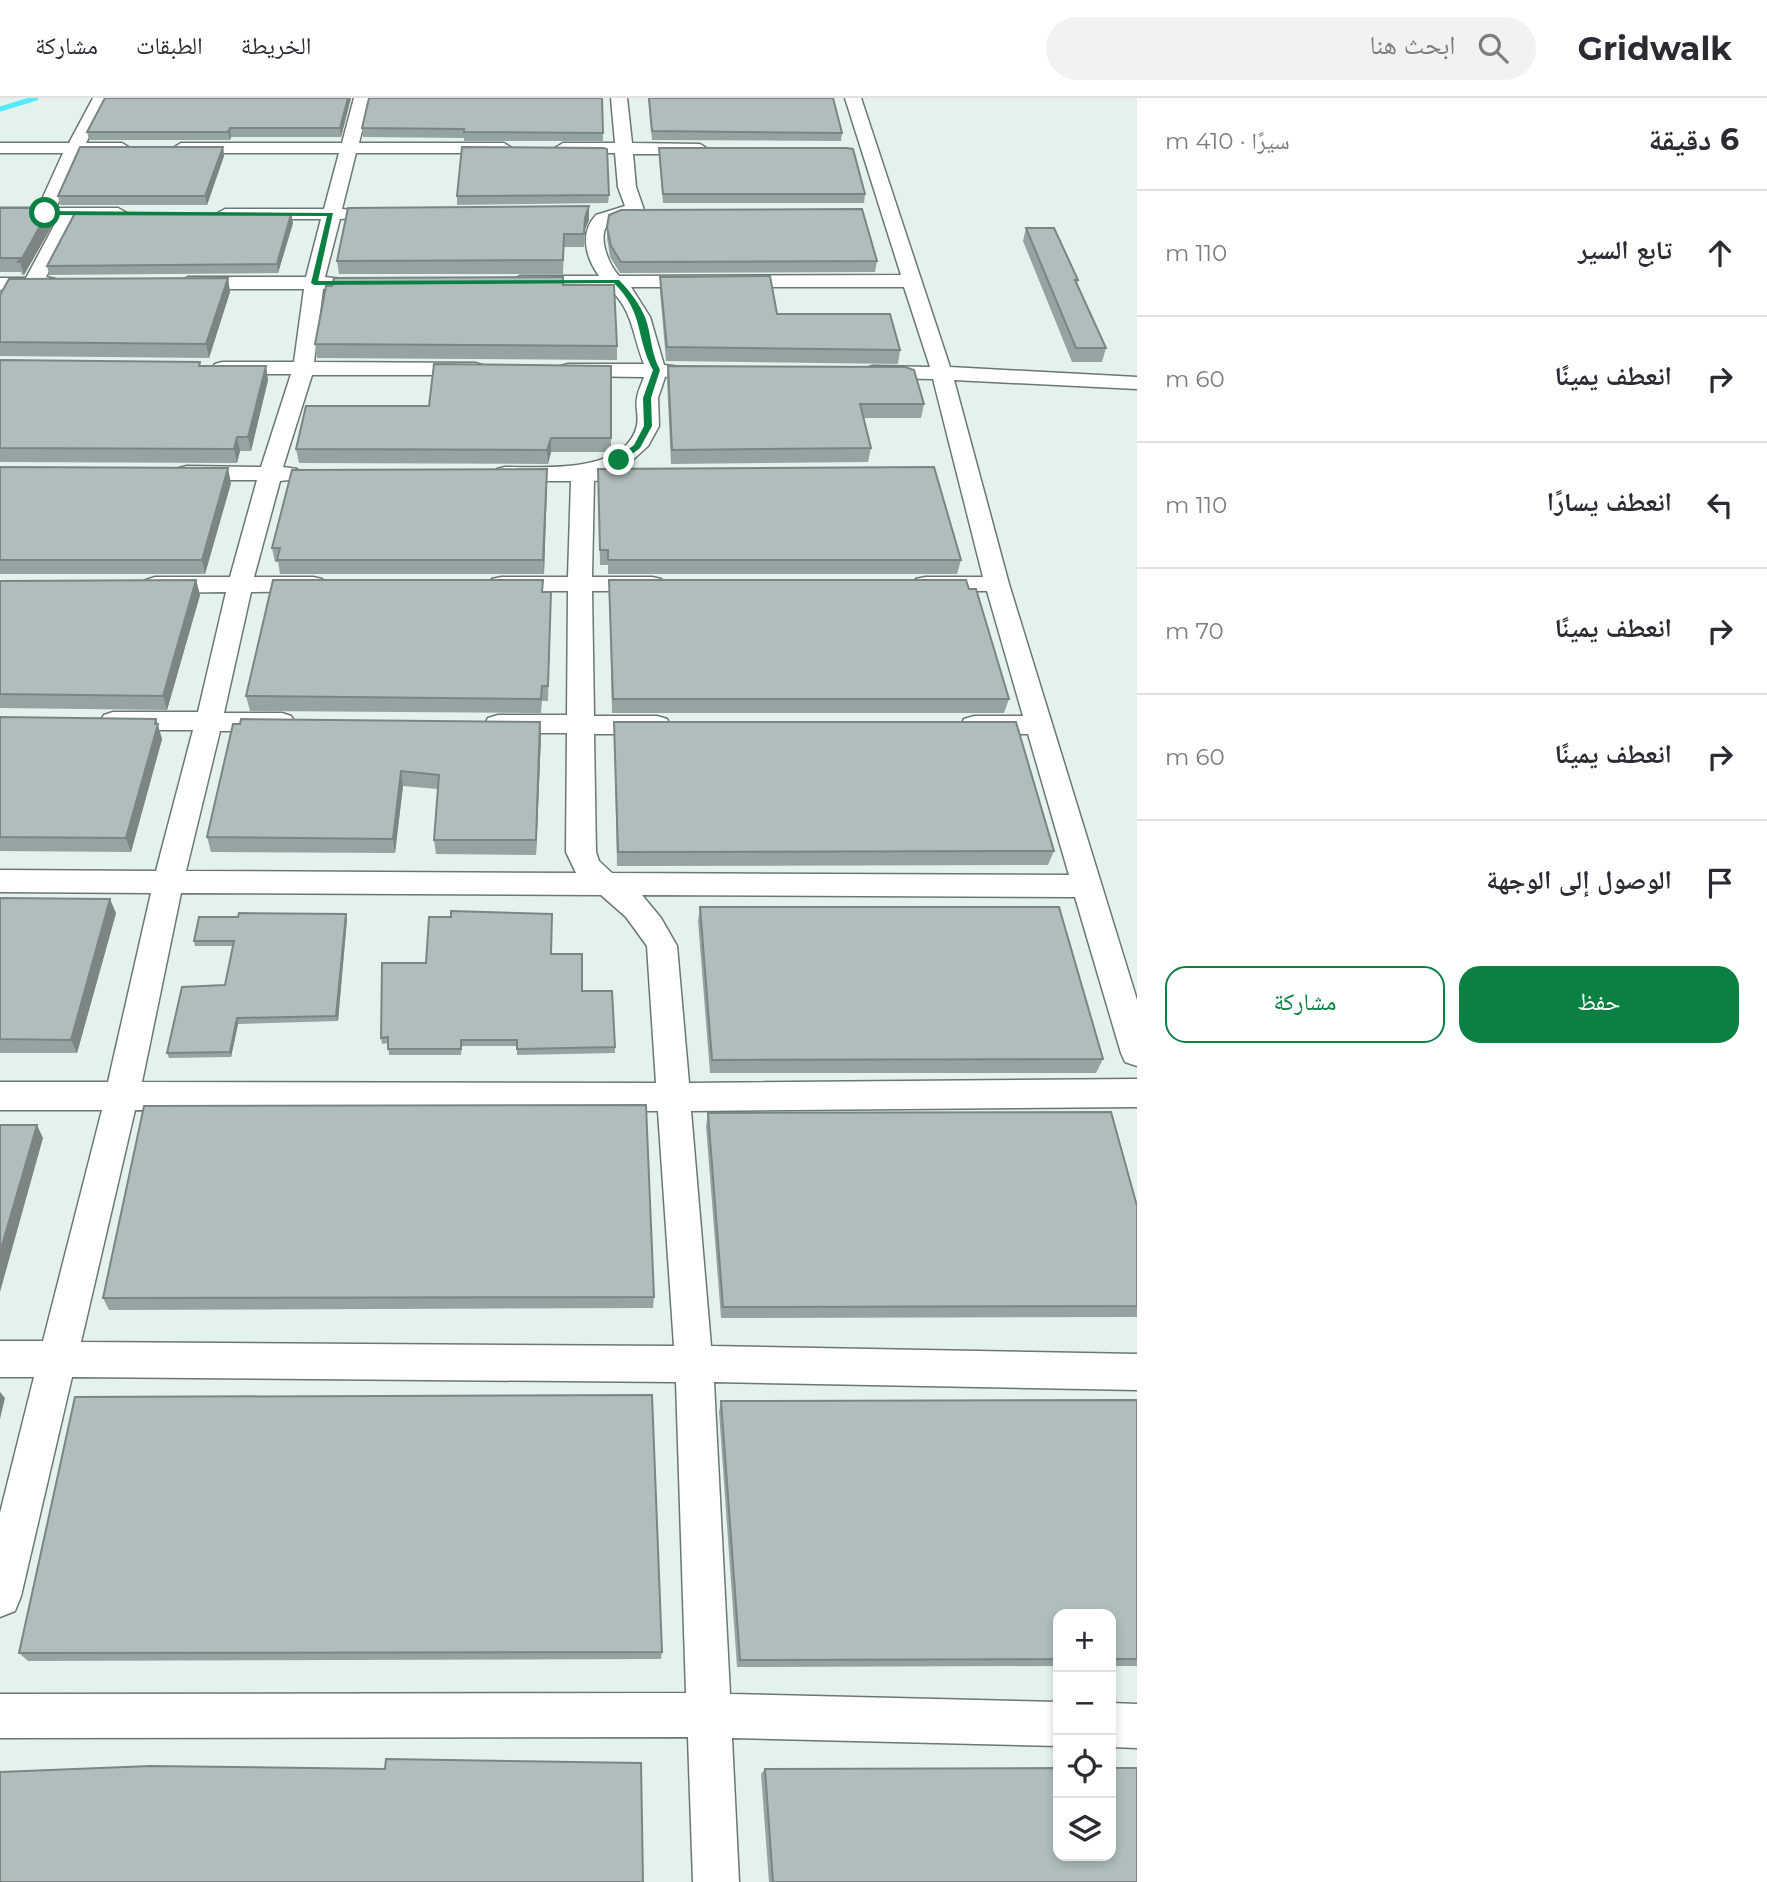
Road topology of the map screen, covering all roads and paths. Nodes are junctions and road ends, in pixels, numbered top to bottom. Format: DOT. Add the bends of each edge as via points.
graph roads {
  1 [pos="101,98"];
  2 [pos="362,98"];
  3 [pos="620,98"];
  4 [pos="853,98"];
  5 [pos="0,148"];
  6 [pos="74,148"];
  7 [pos="142,148"];
  8 [pos="170,148"];
  9 [pos="347,148"];
  10 [pos="625,148"];
  11 [pos="720,149"];
  12 [pos="636,210"];
  13 [pos="584,211"];
  14 [pos="0,213"];
  15 [pos="45,213"];
  16 [pos="70,213"];
  17 [pos="139,214"];
  18 [pos="207,214"];
  19 [pos="330,214"];
  20 [pos="370,214"];
  21 [pos="616,281"];
  22 [pos="911,281"];
  23 [pos="506,282"];
  24 [pos="33,283"];
  25 [pos="74,283"];
  26 [pos="167,283"];
  27 [pos="314,283"];
  28 [pos="355,283"];
  29 [pos="0,284"];
  30 [pos="207,367"];
  31 [pos="303,369"];
  32 [pos="494,370"];
  33 [pos="548,370"];
  34 [pos="657,370"];
  35 [pos="697,371"];
  36 [pos="847,372"];
  37 [pos="942,373"];
  38 [pos="1137,383"];
  39 [pos="938,471"];
  40 [pos="966,471"];
  41 [pos="162,473"];
  42 [pos="270,474"];
  43 [pos="311,474"];
  44 [pos="488,474"];
  45 [pos="583,474"];
  46 [pos="638,474"];
  47 [pos="579,583"];
  48 [pos="677,583"];
  49 [pos="899,583"];
  50 [pos="997,583"];
  51 [pos="335,584"];
  52 [pos="471,584"];
  53 [pos="133,585"];
  54 [pos="240,585"];
  55 [pos="83,721"];
  56 [pos="209,722"];
  57 [pos="305,723"];
  58 [pos="470,724"];
  59 [pos="579,725"];
  60 [pos="677,725"];
  61 [pos="942,725"];
  62 [pos="1040,725"];
  63 [pos="0,881"];
  64 [pos="169,881"];
  65 [pos="603,883"];
  66 [pos="1087,886"];
  67 [pos="1137,1053"];
  68 [pos="1137,1093"];
  69 [pos="0,1096"];
  70 [pos="122,1096"];
  71 [pos="673,1097"];
  72 [pos="0,1359"];
  73 [pos="58,1359"];
  74 [pos="694,1364"];
  75 [pos="1137,1372"];
  76 [pos="0,1596"];
  77 [pos="708,1714"];
  78 [pos="0,1716"];
  79 [pos="1053,1724"];
  80 [pos="1116,1725"];
  81 [pos="1137,1726"];
  82 [pos="716,1882"];
  1 -- 6 [label="street"];
  2 -- 9 [label="street"];
  3 -- 10 [label="street"];
  4 -- 22 [label="street" via="882,212"];
  5 -- 6 [label="street"];
  6 -- 7 [label="street"];
  6 -- 15 [label="street"];
  8 -- 9 [label="street"];
  9 -- 10 [label="street"];
  9 -- 19 [label="street"];
  10 -- 11 [label="street"];
  10 -- 12 [label="street" via="627,187"];
  12 -- 13 [label="street"];
  12 -- 21 [label="street" via="606,217 596,229 600,265"];
  14 -- 15 [label="street"];
  15 -- 16 [label="street"];
  16 -- 17 [label="street"];
  16 -- 24 [label="street"];
  18 -- 19 [label="street"];
  19 -- 20 [label="street"];
  19 -- 27 [label="street"];
  21 -- 22 [label="street"];
  21 -- 23 [label="street"];
  21 -- 34 [label="street" via="642,317 648,354"];
  22 -- 37 [label="street"];
  24 -- 25 [label="street"];
  24 -- 29 [label="street"];
  26 -- 27 [label="street"];
  27 -- 28 [label="street"];
  27 -- 31 [label="street"];
  30 -- 31 [label="street"];
  31 -- 32 [label="street"];
  31 -- 42 [label="street"];
  33 -- 34 [label="street"];
  34 -- 35 [label="street"];
  34 -- 45 [label="street" via="647,398 648,426 637,446 619,460"];
  36 -- 37 [label="street"];
  37 -- 38 [label="street"];
  37 -- 40 [label="street"];
  39 -- 40 [label="street"];
  40 -- 50 [label="street"];
  41 -- 42 [label="street"];
  42 -- 43 [label="street"];
  42 -- 54 [label="street"];
  44 -- 45 [label="street"];
  45 -- 46 [label="street"];
  45 -- 47 [label="street"];
  47 -- 48 [label="street"];
  47 -- 52 [label="street"];
  47 -- 59 [label="street"];
  49 -- 50 [label="street"];
  50 -- 62 [label="street"];
  51 -- 54 [label="street"];
  53 -- 54 [label="street"];
  54 -- 56 [label="street"];
  55 -- 56 [label="street"];
  56 -- 57 [label="street"];
  56 -- 64 [label="street"];
  58 -- 59 [label="street"];
  59 -- 60 [label="street"];
  59 -- 65 [label="street" via="581,852 584,866"];
  61 -- 62 [label="street"];
  62 -- 66 [label="street"];
  63 -- 64 [label="street"];
  64 -- 65 [label="street"];
  64 -- 70 [label="street"];
  65 -- 66 [label="street"];
  65 -- 71 [label="street" via="624,895 647,920 662,946"];
  66 -- 67 [label="street"];
  68 -- 71 [label="street"];
  69 -- 70 [label="street"];
  70 -- 71 [label="street"];
  70 -- 73 [label="street"];
  71 -- 74 [label="street"];
  72 -- 73 [label="street"];
  73 -- 74 [label="street"];
  73 -- 76 [label="street"];
  74 -- 75 [label="street"];
  74 -- 77 [label="street"];
  77 -- 78 [label="street"];
  77 -- 79 [label="street"];
  77 -- 82 [label="street"];
  80 -- 81 [label="street"];
}
